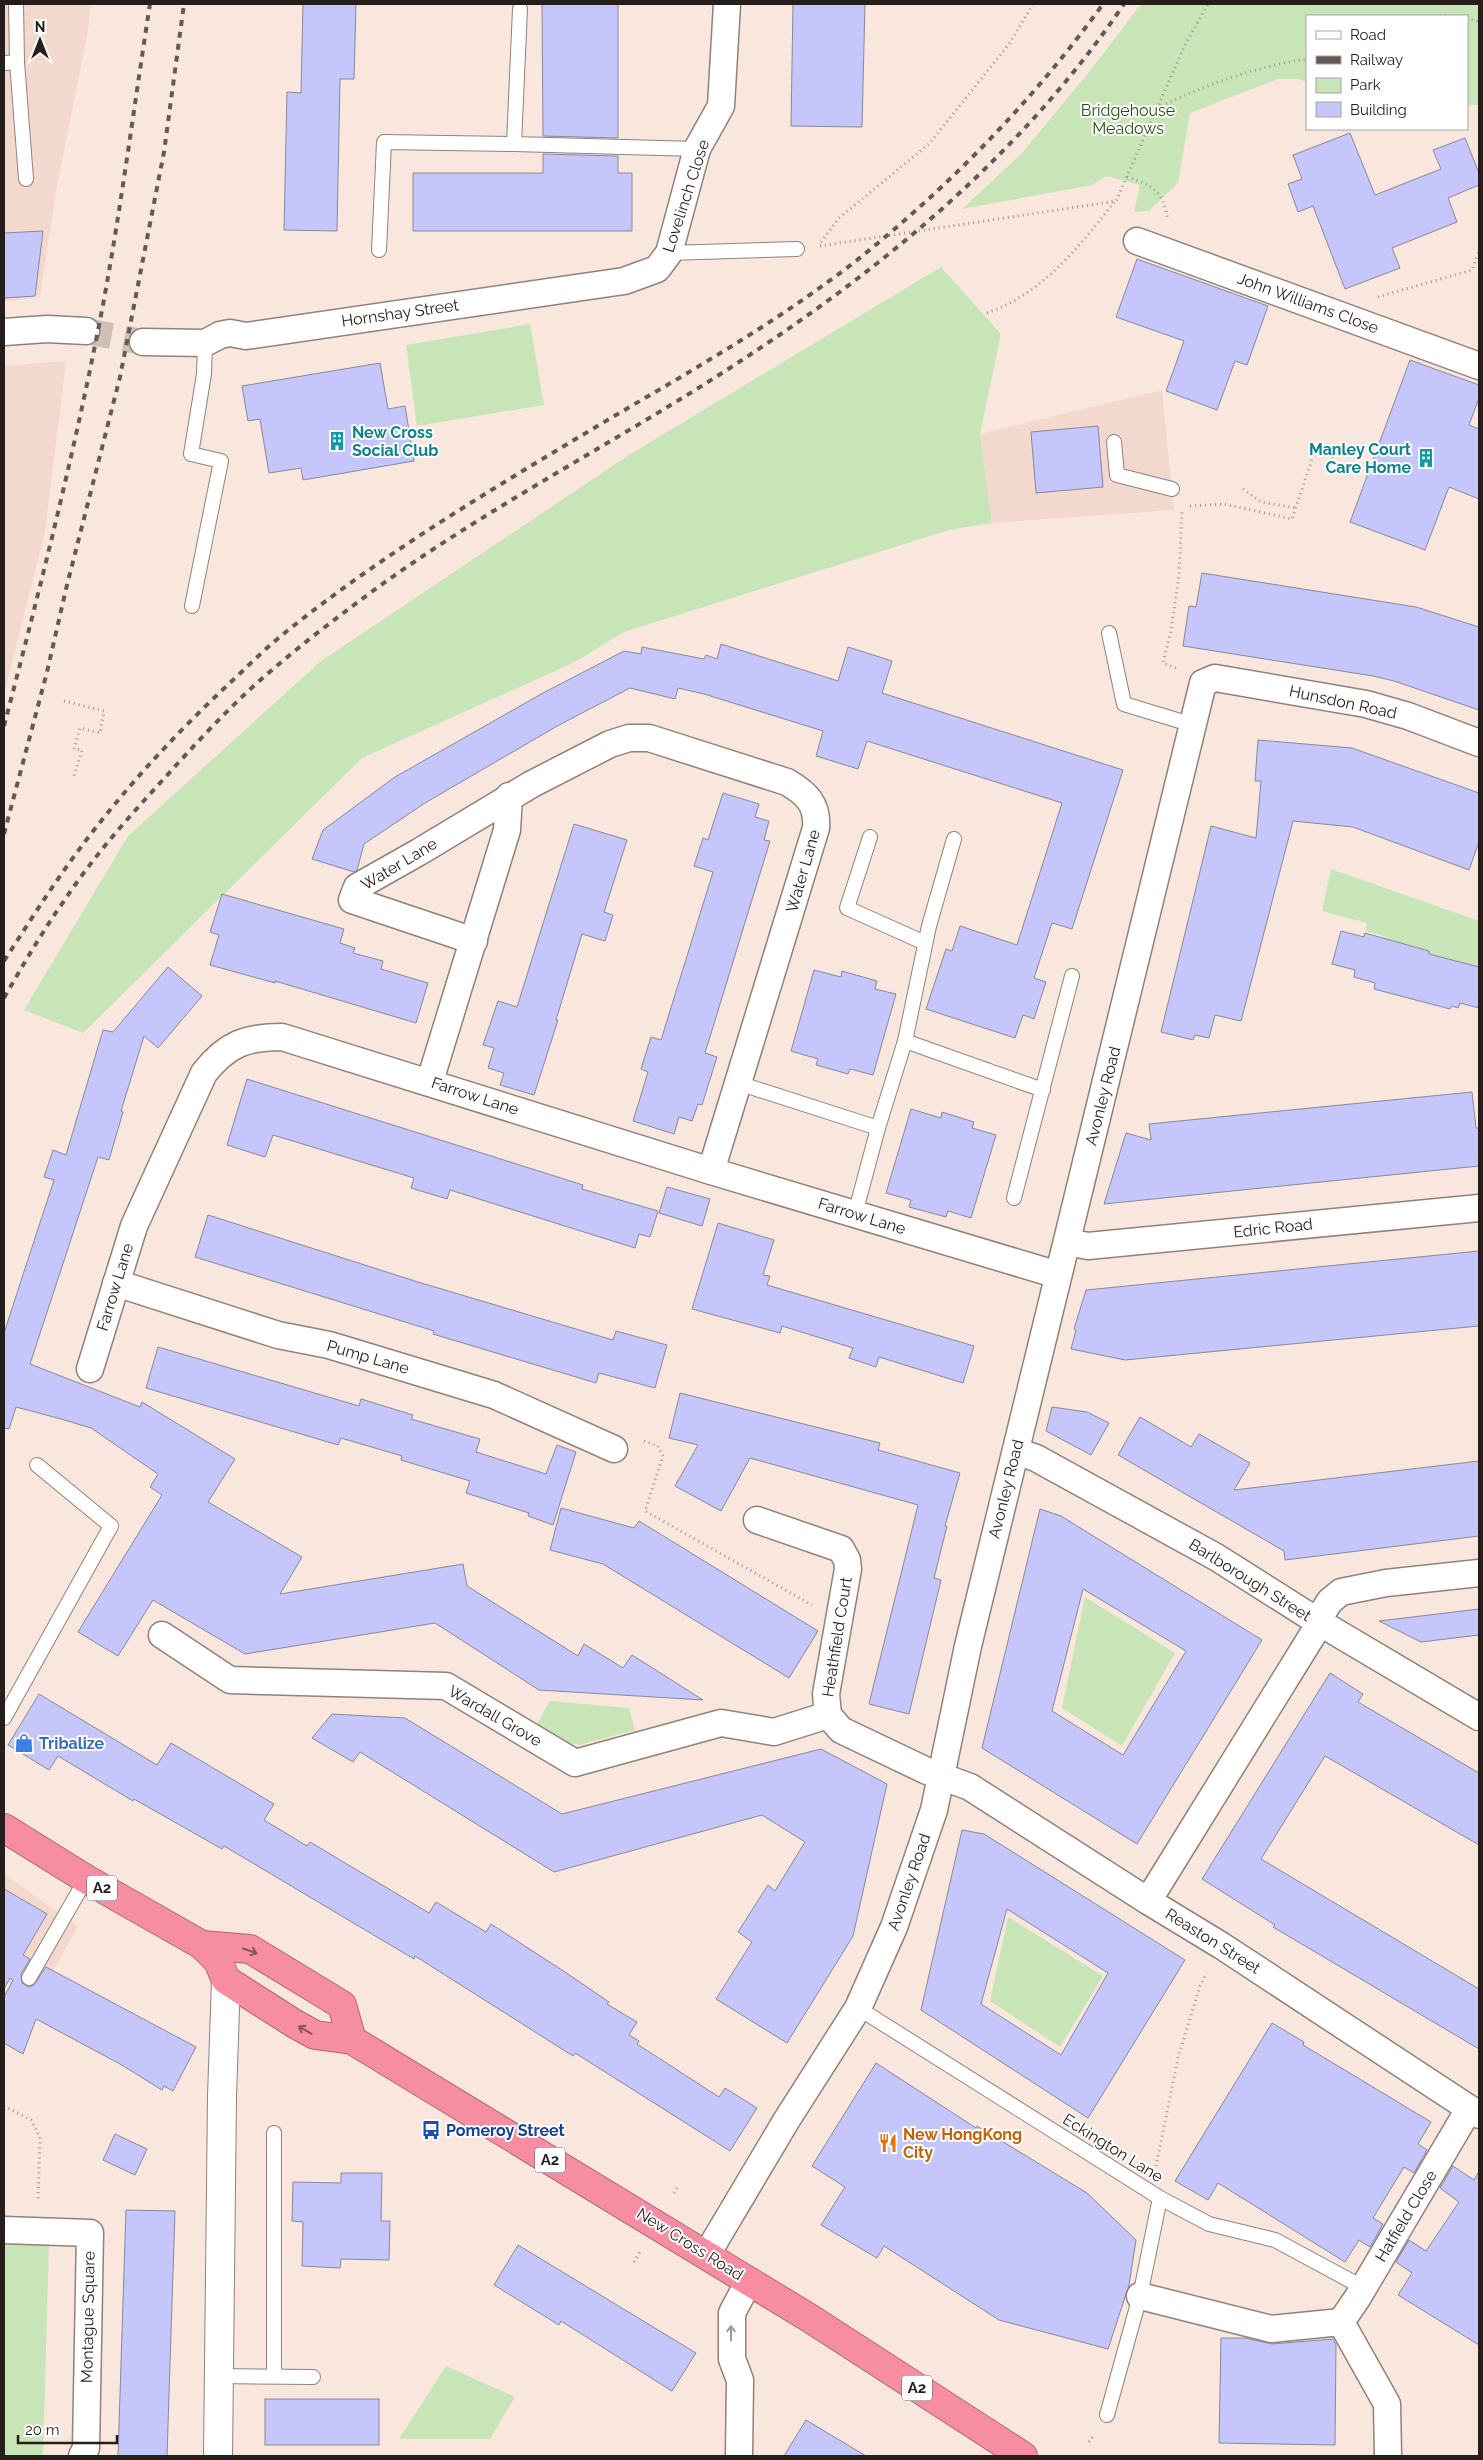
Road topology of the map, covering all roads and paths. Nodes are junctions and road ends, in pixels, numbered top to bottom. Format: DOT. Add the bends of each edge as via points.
graph roads {
  1 [pos="16,4"];
  2 [pos="727,4"];
  3 [pos="1033,4"];
  4 [pos="1208,4"];
  5 [pos="520,9"];
  6 [pos="1306,59"];
  7 [pos="10,62"];
  8 [pos="1157,108"];
  9 [pos="514,144"];
  10 [pos="697,149"];
  11 [pos="1128,177"];
  12 [pos="26,179"];
  13 [pos="1116,201"];
  14 [pos="1137,241"];
  15 [pos="797,249"];
  16 [pos="378,250"];
  17 [pos="1479,251"];
  18 [pos="1177,254"];
  19 [pos="663,261"];
  20 [pos="987,313"];
  21 [pos="1365,324"];
  22 [pos="86,331"];
  23 [pos="4,332"];
  24 [pos="143,342"];
  25 [pos="204,344"];
  26 [pos="1479,366"];
  27 [pos="1114,442"];
  28 [pos="1333,458"];
  29 [pos="1172,489"];
  30 [pos="1243,489"];
  31 [pos="1296,508"];
  32 [pos="192,606"];
  33 [pos="1108,633"];
  34 [pos="1203,683"];
  35 [pos="64,701"];
  36 [pos="1193,725"];
  37 [pos="1479,743"];
  38 [pos="73,778"];
  39 [pos="509,796"];
  40 [pos="870,838"];
  41 [pos="954,838"];
  42 [pos="474,941"];
  43 [pos="925,943"];
  44 [pos="1072,976"];
  45 [pos="905,1041"];
  46 [pos="430,1081"];
  47 [pos="738,1082"];
  48 [pos="1043,1090"];
  49 [pos="878,1128"];
  50 [pos="711,1171"];
  51 [pos="1014,1198"];
  52 [pos="1479,1208"];
  53 [pos="856,1214"];
  54 [pos="1067,1242"];
  55 [pos="1058,1275"];
  56 [pos="116,1283"];
  57 [pos="90,1369"];
  58 [pos="614,1449"];
  59 [pos="1016,1452"];
  60 [pos="37,1465"];
  61 [pos="757,1520"];
  62 [pos="1479,1573"];
  63 [pos="840,1617"];
  64 [pos="1319,1622"];
  65 [pos="162,1635"];
  66 [pos="828,1715"];
  67 [pos="1479,1717"];
  68 [pos="4,1718"];
  69 [pos="941,1776"];
  70 [pos="4,1828"];
  71 [pos="86,1879"];
  72 [pos="1148,1901"];
  73 [pos="202,1945"];
  74 [pos="1222,1946"];
  75 [pos="30,1978"];
  76 [pos="226,1980"];
  77 [pos="858,2008"];
  78 [pos="352,2040"];
  79 [pos="4,2106"];
  80 [pos="1474,2112"];
  81 [pos="274,2133"];
  82 [pos="677,2188"];
  83 [pos="1147,2190"];
  84 [pos="674,2193"];
  85 [pos="1160,2198"];
  86 [pos="4,2230"];
  87 [pos="37,2231"];
  88 [pos="640,2252"];
  89 [pos="707,2254"];
  90 [pos="634,2262"];
  91 [pos="749,2281"];
  92 [pos="1364,2288"];
  93 [pos="1140,2296"];
  94 [pos="1341,2322"];
  95 [pos="218,2376"];
  96 [pos="274,2376"];
  97 [pos="313,2377"];
  98 [pos="1107,2415"];
  99 [pos="82,2456"];
  100 [pos="218,2456"];
  101 [pos="739,2456"];
  102 [pos="1023,2456"];
  103 [pos="1388,2456"];
  1 -- 7 [label="lane"];
  2 -- 10 [label="street, Lovelinch Close" via="721,106"];
  3 -- 13 [label="path" via="1009,44 929,144 839,218 817,247"];
  4 -- 8 [label="path" via="1185,45"];
  5 -- 9 [label="lane"];
  6 -- 8 [label="path" via="1220,80"];
  7 -- 12 [label="lane"];
  8 -- 11 [label="path"];
  9 -- 10 [label="lane"];
  9 -- 16 [label="lane" via="384,142"];
  10 -- 19 [label="street, Lovelinch Close"];
  11 -- 13 [label="path"];
  11 -- 18 [label="path" via="1150,185 1163,198"];
  13 -- 20 [label="path" via="1071,255 1019,298"];
  14 -- 18 [label="street, John Williams Close"];
  15 -- 19 [label="lane"];
  17 -- 21 [label="path" via="1472,270 1378,297"];
  18 -- 21 [label="street, John Williams Close"];
  19 -- 25 [label="street, Hornshay Street" via="624,281 252,335 230,333"];
  21 -- 26 [label="street, John Williams Close"];
  22 -- 23 [label="street"];
  24 -- 25 [label="street, Hornshay Street"];
  25 -- 32 [label="lane" via="204,374 191,454 221,461"];
  27 -- 29 [label="lane" via="1117,475"];
  28 -- 31 [label="path" via="1315,450"];
  30 -- 31 [label="path" via="1260,502"];
  31 -- 34 [label="path" via="1292,519 1224,504 1184,506 1180,515 1179,575 1172,631 1163,663"];
  33 -- 36 [label="lane" via="1124,704"];
  34 -- 36 [label="street, Avonley Road"];
  34 -- 37 [label="street, Hunsdon Road" via="1215,678 1366,704"];
  35 -- 38 [label="path" via="104,711 100,733 80,728 74,749 82,750"];
  36 -- 54 [label="street, Avonley Road"];
  39 -- 42 [label="street" via="508,830"];
  39 -- 42 [label="street, Water Lane" via="356,887 352,900"];
  39 -- 47 [label="street, Water Lane" via="610,744 629,738 649,738 787,782 804,792 814,806 816,828"];
  40 -- 43 [label="lane" via="847,908"];
  41 -- 43 [label="lane"];
  42 -- 46 [label="street"];
  43 -- 45 [label="lane"];
  44 -- 48 [label="lane"];
  45 -- 48 [label="lane"];
  45 -- 49 [label="lane"];
  46 -- 50 [label="street, Farrow Lane"];
  46 -- 56 [label="street, Farrow Lane" via="282,1037 262,1037 236,1043 217,1057 204,1073 134,1226"];
  47 -- 49 [label="lane"];
  47 -- 50 [label="street, Water Lane"];
  48 -- 51 [label="lane"];
  49 -- 53 [label="lane"];
  50 -- 53 [label="street, Farrow Lane"];
  52 -- 54 [label="street, Edric Road" via="1088,1246"];
  53 -- 55 [label="street, Farrow Lane"];
  54 -- 55 [label="street, Avonley Road"];
  55 -- 59 [label="street, Avonley Road"];
  56 -- 57 [label="street, Farrow Lane"];
  56 -- 58 [label="street, Pump Lane" via="278,1335 329,1345 494,1395"];
  58 -- 63 [label="path" via="632,1436 658,1446 663,1456 645,1511 820,1609"];
  59 -- 64 [label="street, Barlborough Street" via="1036,1458 1216,1557"];
  59 -- 69 [label="street, Avonley Road" via="968,1646"];
  60 -- 68 [label="lane" via="111,1526"];
  61 -- 63 [label="street, Heathfield Court" via="841,1549 848,1569"];
  62 -- 64 [label="street" via="1386,1583 1341,1592 1330,1601"];
  63 -- 66 [label="street, Heathfield Court" via="826,1694"];
  64 -- 67 [label="street, Barlborough Street"];
  64 -- 72 [label="street"];
  65 -- 66 [label="street, Wardall Grove" via="230,1680 446,1686 575,1763 721,1723 774,1732"];
  66 -- 69 [label="street, Heathfield Court" via="841,1730"];
  69 -- 72 [label="street, Reaston Street" via="970,1787"];
  69 -- 77 [label="street, Avonley Road" via="934,1810 894,1927"];
  70 -- 71 [label="highway, A2"];
  71 -- 73 [label="highway, A2"];
  71 -- 75 [label="lane"];
  72 -- 74 [label="street, Reaston Street"];
  73 -- 76 [label="highway, A2" via="218,1961"];
  73 -- 78 [label="highway, A2, one-way" via="250,1949 342,2006"];
  74 -- 80 [label="street, Reaston Street"];
  74 -- 83 [label="path" via="1200,1986 1178,2058 1156,2166"];
  78 -- 76 [label="highway, New Cross Road / A2, one-way" via="314,2035"];
  76 -- 95 [label="main road"];
  77 -- 83 [label="lane, Eckington Lane"];
  77 -- 89 [label="street, Avonley Road"];
  78 -- 89 [label="highway, New Cross Road / A2"];
  79 -- 87 [label="path" via="30,2120 40,2137"];
  80 -- 92 [label="street, Hatfield Close"];
  81 -- 96 [label="lane"];
  82 -- 84 [label="path"];
  83 -- 85 [label="lane, Eckington Lane"];
  85 -- 92 [label="lane" via="1209,2224 1275,2240"];
  85 -- 93 [label="lane, Eckington Lane"];
  86 -- 87 [label="street, Montague Square"];
  87 -- 99 [label="street, Montague Square" via="90,2233 86,2448"];
  88 -- 90 [label="path"];
  89 -- 91 [label="highway, New Cross Road / A2"];
  101 -- 91 [label="street, one-way" via="740,2380 732,2359 732,2313"];
  91 -- 102 [label="highway, New Cross Road / A2"];
  92 -- 94 [label="street, Hatfield Close"];
  93 -- 94 [label="street" via="1270,2329"];
  93 -- 98 [label="lane, Eckington Lane"];
  94 -- 103 [label="street" via="1387,2404"];
  95 -- 96 [label="lane"];
  95 -- 100 [label="main road"];
  96 -- 97 [label="lane"];
}
